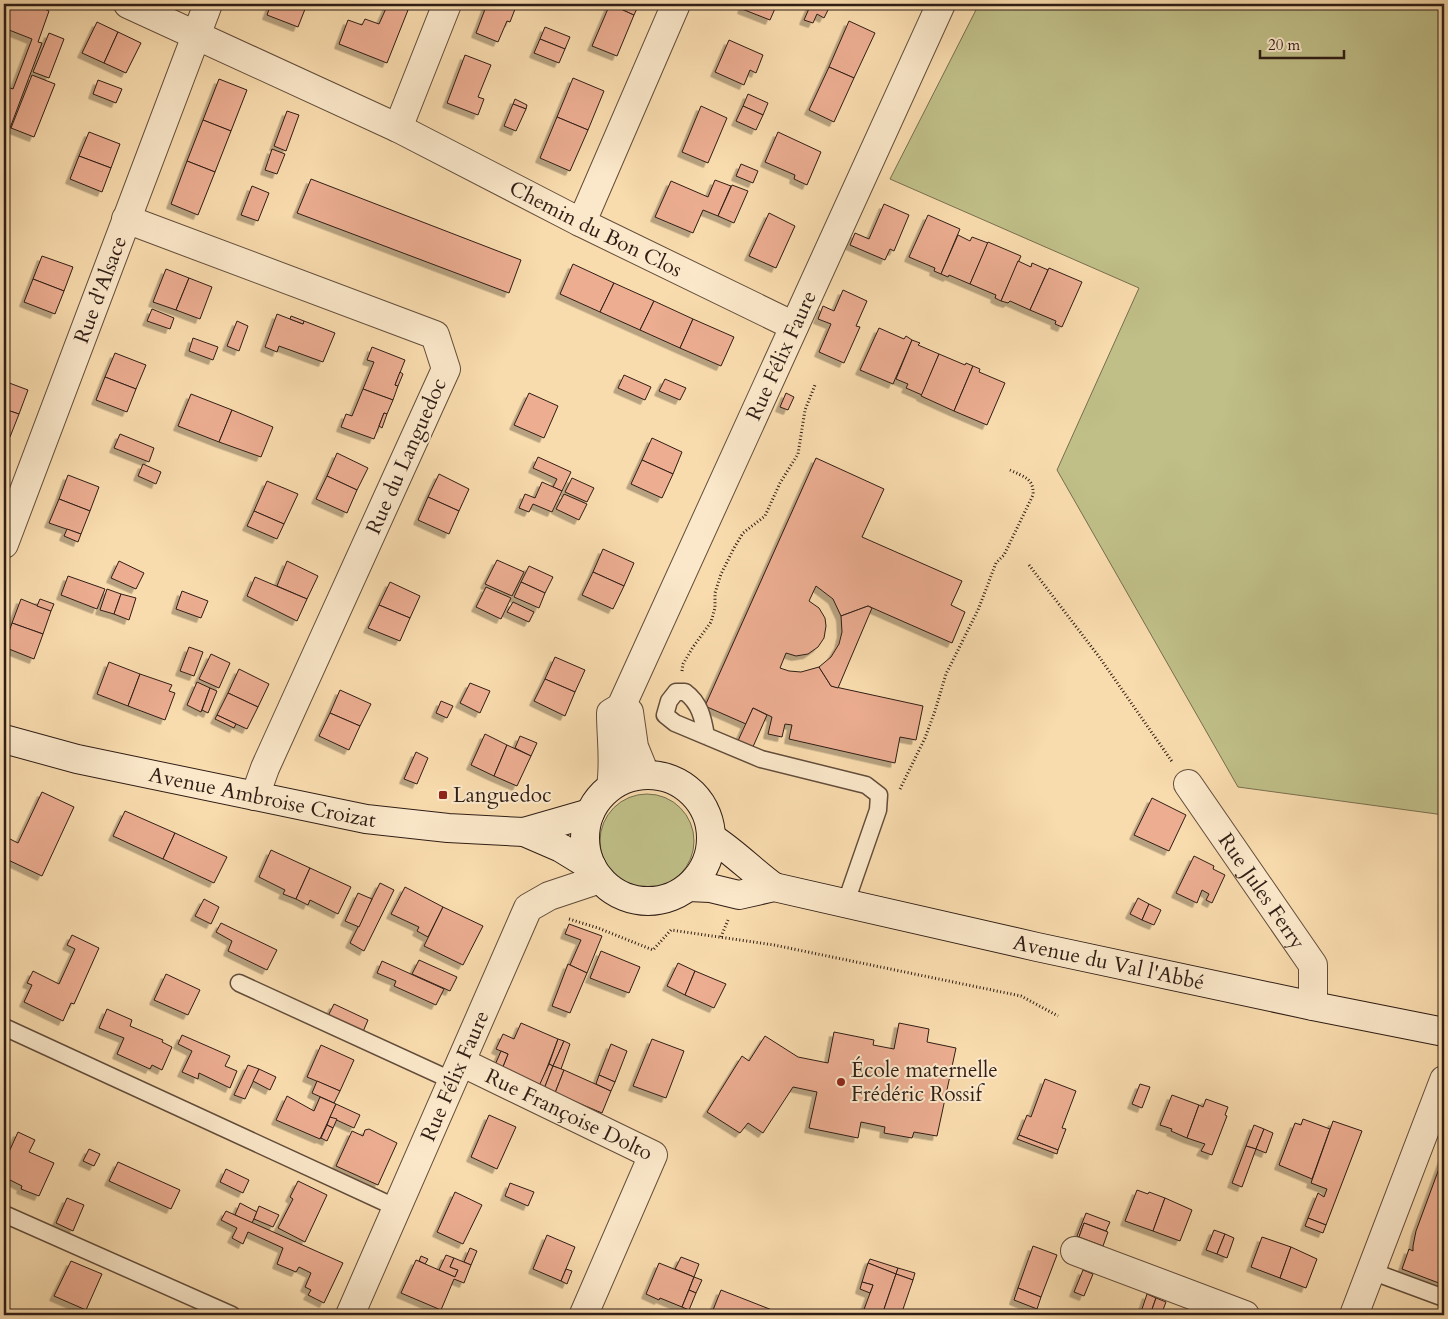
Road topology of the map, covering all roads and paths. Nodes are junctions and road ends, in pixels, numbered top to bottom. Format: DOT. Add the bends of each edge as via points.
graph roads {
  1 [pos="128,4"];
  2 [pos="208,4"];
  3 [pos="446,4"];
  4 [pos="676,4"];
  5 [pos="941,4"];
  6 [pos="196,34"];
  7 [pos="398,128"];
  8 [pos="126,219"];
  9 [pos="580,222"];
  10 [pos="794,326"];
  11 [pos="815,385"];
  12 [pos="1010,470"];
  13 [pos="4,544"];
  14 [pos="1029,565"];
  15 [pos="681,692"];
  16 [pos="621,707"];
  17 [pos="706,736"];
  18 [pos="926,738"];
  19 [pos="4,739"];
  20 [pos="645,774"];
  21 [pos="1188,784"];
  22 [pos="611,786"];
  23 [pos="255,796"];
  24 [pos="590,812"];
  25 [pos="524,832"];
  26 [pos="712,838"];
  27 [pos="596,873"];
  28 [pos="689,887"];
  29 [pos="774,887"];
  30 [pos="846,902"];
  31 [pos="566,918"];
  32 [pos="239,983"];
  33 [pos="1314,1006"];
  34 [pos="1058,1016"];
  35 [pos="4,1027"];
  36 [pos="1444,1032"];
  37 [pos="457,1072"];
  38 [pos="1444,1080"];
  39 [pos="397,1208"];
  40 [pos="4,1214"];
  41 [pos="1075,1251"];
  42 [pos="1371,1271"];
  43 [pos="1444,1298"];
  44 [pos="232,1315"];
  45 [pos="350,1315"];
  46 [pos="588,1315"];
  47 [pos="1245,1315"];
  48 [pos="1354,1315"];
  1 -- 6 [label="street, Chemin du Bon Clos"];
  2 -- 6 [label="street, Rue d'Alsace"];
  3 -- 7 [label="street"];
  4 -- 9 [label="street"];
  5 -- 10 [label="street, Rue Félix Faure"];
  6 -- 7 [label="street, Chemin du Bon Clos"];
  6 -- 8 [label="street, Rue d'Alsace"];
  7 -- 9 [label="street, Chemin du Bon Clos"];
  8 -- 13 [label="street, Rue d'Alsace"];
  8 -- 23 [label="street, Rue du Languedoc" via="436,336 446,369"];
  9 -- 10 [label="street, Chemin du Bon Clos"];
  10 -- 16 [label="street, Rue Félix Faure"];
  11 -- 15 [label="path" via="804,410 798,454 765,516 743,533 721,574 711,622 683,664"];
  12 -- 18 [label="path" via="1028,479 1033,495 1004,555 996,563 978,610 946,674"];
  14 -- 21 [label="path" via="1100,658"];
  15 -- 17 [label="lane" via="693,698 701,711"];
  15 -- 17 [label="lane" via="676,692 669,701 664,715"];
  16 -- 20 [label="street" via="629,712 634,747"];
  16 -- 22 [label="street, Rue Félix Faure" via="611,713 614,768"];
  17 -- 30 [label="lane" via="761,759 866,785 879,795 878,810"];
  19 -- 23 [label="street, Avenue Ambroise Croizat" via="77,759"];
  20 -- 22 [label="street"];
  20 -- 26 [label="street" via="675,780 692,792 709,818"];
  21 -- 33 [label="street, Rue Jules Ferry" via="1313,965"];
  22 -- 24 [label="street"];
  23 -- 25 [label="street, Avenue Ambroise Croizat" via="366,819"];
  24 -- 25 [label="street, Avenue Ambroise Croizat"];
  24 -- 27 [label="street" via="585,840"];
  25 -- 27 [label="street, Avenue Ambroise Croizat" via="561,848"];
  26 -- 28 [label="street" via="706,865"];
  26 -- 29 [label="street, Avenue du Val l'Abbé"];
  27 -- 28 [label="street" via="618,893 642,901 667,898"];
  27 -- 37 [label="street, Rue Félix Faure" via="528,908"];
  28 -- 29 [label="street, Avenue du Val l'Abbé" via="738,895"];
  29 -- 30 [label="street, Avenue du Val l'Abbé"];
  30 -- 33 [label="street, Avenue du Val l'Abbé" via="1036,947"];
  31 -- 34 [label="path" via="653,950 671,930 774,945 1021,996"];
  32 -- 37 [label="lane"];
  33 -- 36 [label="street, Avenue du Val l'Abbé"];
  35 -- 39 [label="lane"];
  37 -- 39 [label="street, Rue Félix Faure"];
  37 -- 46 [label="street, Rue Françoise Dolto" via="653,1155 584,1314"];
  38 -- 42 [label="street"];
  39 -- 45 [label="street, Rue Félix Faure"];
  40 -- 44 [label="lane"];
  41 -- 47 [label="street"];
  42 -- 43 [label="lane"];
  42 -- 48 [label="street"];
}
